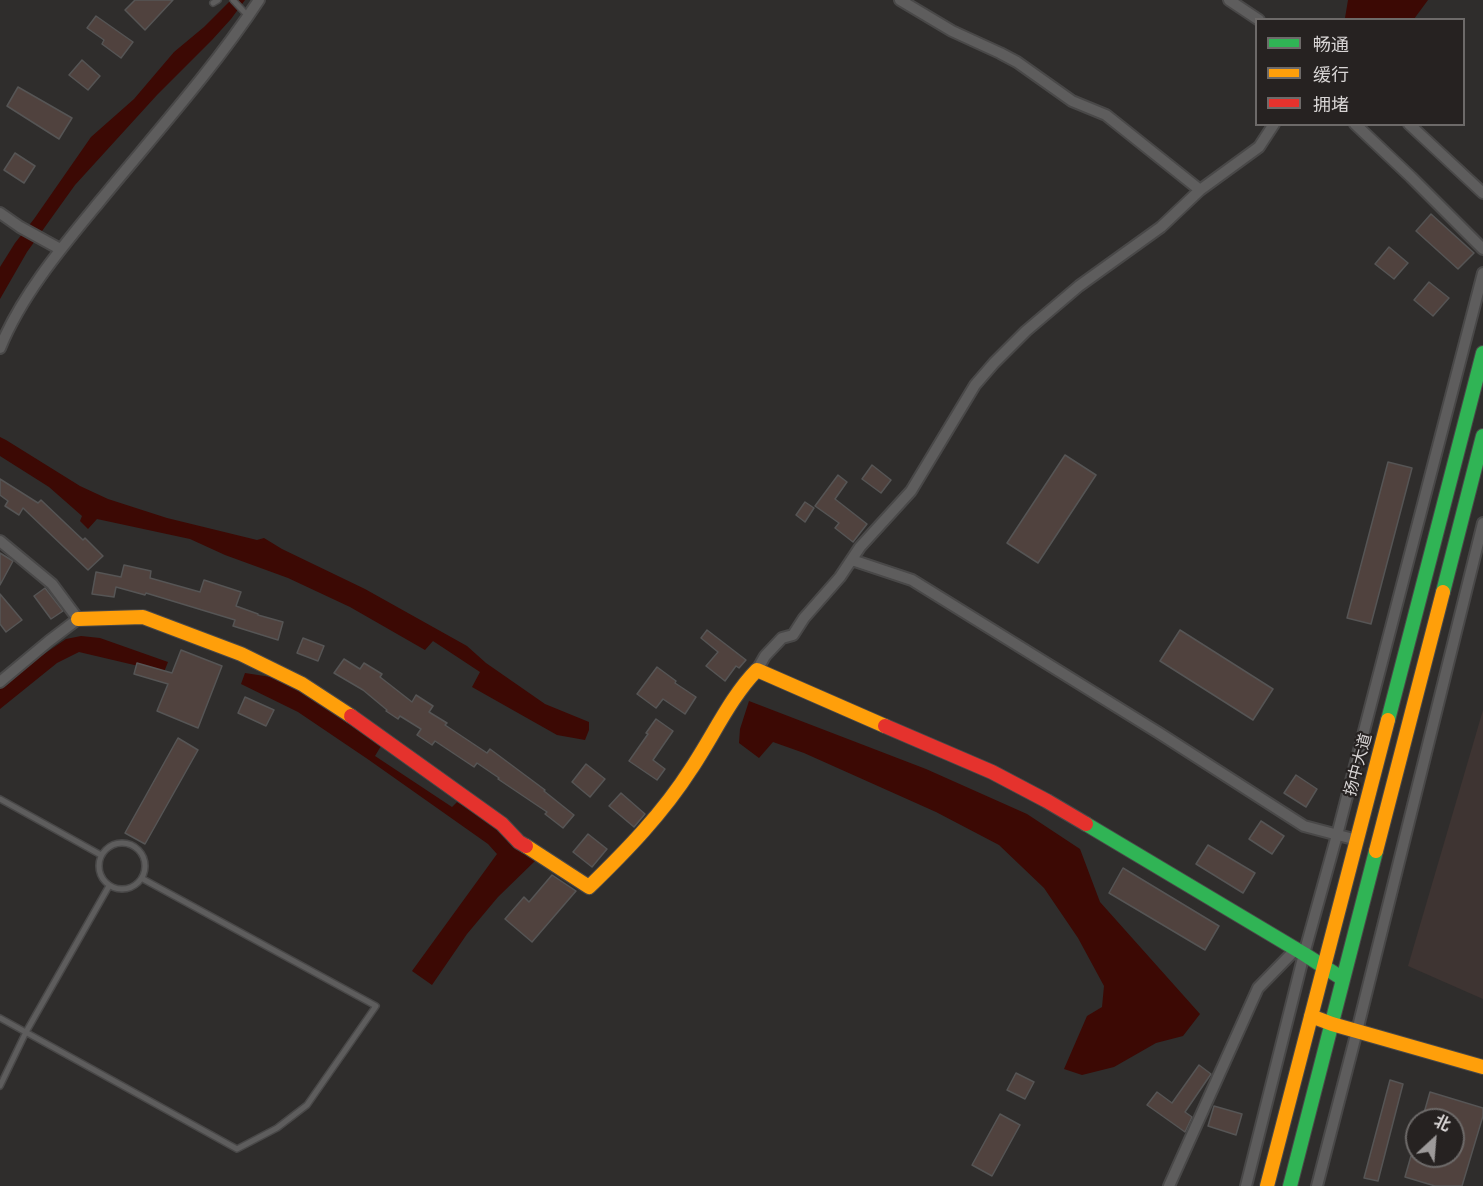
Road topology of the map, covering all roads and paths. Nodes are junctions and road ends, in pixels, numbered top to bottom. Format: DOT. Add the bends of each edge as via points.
graph roads {
  1 [pos="232,0"];
  2 [pos="259,0"];
  3 [pos="900,0"];
  4 [pos="1229,0"];
  5 [pos="245,12"];
  6 [pos="1256,18"];
  7 [pos="1273,126"];
  8 [pos="1357,126"];
  9 [pos="1411,126"];
  10 [pos="1200,190"];
  11 [pos="1483,193"];
  12 [pos="0,213"];
  13 [pos="60,249"];
  14 [pos="1483,249"];
  15 [pos="1483,273"];
  16 [pos="0,348"];
  17 [pos="1483,353"];
  18 [pos="1465,423"];
  19 [pos="1483,428"];
  20 [pos="1483,436"];
  21 [pos="1483,523"];
  22 [pos="0,542"];
  23 [pos="852,560"];
  24 [pos="78,619"];
  25 [pos="757,670"];
  26 [pos="0,682"];
  27 [pos="0,799"];
  28 [pos="1337,835"];
  29 [pos="1357,840"];
  30 [pos="101,855"];
  31 [pos="142,879"];
  32 [pos="110,886"];
  33 [pos="1300,951"];
  34 [pos="1323,967"];
  35 [pos="1343,979"];
  36 [pos="1311,1016"];
  37 [pos="0,1018"];
  38 [pos="1332,1024"];
  39 [pos="1357,1031"];
  40 [pos="26,1032"];
  41 [pos="1483,1067"];
  42 [pos="0,1086"];
  43 [pos="1169,1186"];
  44 [pos="1246,1186"];
  45 [pos="1267,1186"];
  46 [pos="1290,1186"];
  47 [pos="1317,1186"];
  1 -- 5 [label="lane"];
  2 -- 5 [label="street"];
  3 -- 10 [label="street" via="952,31 1017,62 1072,101 1106,116"];
  4 -- 6 [label="street"];
  5 -- 13 [label="street" via="221,54"];
  7 -- 10 [label="street" via="1259,147"];
  8 -- 14 [label="street"];
  9 -- 11 [label="street"];
  10 -- 23 [label="street" via="1161,227 1070,294 994,363 975,385 911,491"];
  12 -- 13 [label="street"];
  13 -- 16 [label="street" via="27,296"];
  15 -- 28 [label="street"];
  17 -- 18 [label="street, 扬中大道"];
  18 -- 19 [label="street"];
  18 -- 29 [label="street, 扬中大道"];
  20 -- 35 [label="street"];
  21 -- 39 [label="street"];
  22 -- 24 [label="street" via="52,584"];
  23 -- 25 [label="street" via="793,635 782,638"];
  23 -- 28 [label="street" via="912,580 1304,826"];
  24 -- 25 [label="street" via="142,617 241,654 302,684 502,824 519,842 589,887 639,838 672,797 746,681"];
  24 -- 26 [label="street"];
  25 -- 33 [label="street" via="1001,777"];
  27 -- 30 [label="lane"];
  28 -- 29 [label="street"];
  28 -- 33 [label="street"];
  29 -- 34 [label="street, 扬中大道"];
  30 -- 31 [label="lane" via="116,843 134,846 145,861"];
  30 -- 32 [label="lane" via="99,872"];
  31 -- 32 [label="lane" via="128,890"];
  31 -- 40 [label="lane" via="376,1006 307,1104 277,1128 237,1149"];
  32 -- 40 [label="lane"];
  33 -- 34 [label="street"];
  33 -- 43 [label="street" via="1258,988"];
  33 -- 44 [label="street"];
  34 -- 35 [label="street"];
  34 -- 36 [label="street, 扬中大道"];
  35 -- 38 [label="street"];
  36 -- 38 [label="street"];
  36 -- 45 [label="street, 扬中大道"];
  37 -- 40 [label="lane"];
  38 -- 39 [label="street"];
  38 -- 46 [label="street"];
  39 -- 41 [label="street"];
  39 -- 47 [label="street"];
  40 -- 42 [label="lane"];
}
